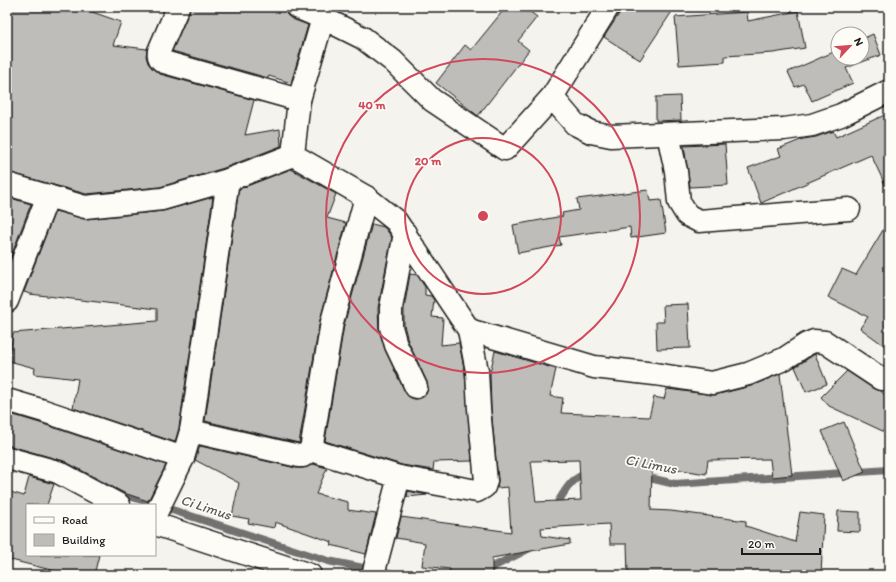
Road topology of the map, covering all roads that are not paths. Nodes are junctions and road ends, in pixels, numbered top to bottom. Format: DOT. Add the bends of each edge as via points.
graph roads {
  1 [pos="178,7"];
  2 [pos="297,7"];
  3 [pos="608,7"];
  4 [pos="323,18"];
  5 [pos="889,91"];
  6 [pos="552,97"];
  7 [pos="299,100"];
  8 [pos="668,134"];
  9 [pos="293,155"];
  10 [pos="228,180"];
  11 [pos="7,184"];
  12 [pos="48,196"];
  13 [pos="366,197"];
  14 [pos="849,209"];
  15 [pos="405,233"];
  16 [pos="7,301"];
  17 [pos="469,330"];
  18 [pos="889,379"];
  19 [pos="416,387"];
  20 [pos="7,400"];
  21 [pos="191,431"];
  22 [pos="311,450"];
  23 [pos="7,458"];
  24 [pos="183,458"];
  25 [pos="400,477"];
  26 [pos="117,504"];
  27 [pos="156,513"];
  28 [pos="156,524"];
  29 [pos="310,575"];
  30 [pos="373,575"];
  1 -- 7 [label="street" via="159,51 160,60"];
  2 -- 4 [label="street"];
  3 -- 6 [label="street"];
  4 -- 6 [label="street" via="363,38 393,61 432,100 505,148"];
  4 -- 7 [label="street"];
  5 -- 8 [label="street" via="841,115 812,125 784,130"];
  6 -- 8 [label="street" via="575,124 591,132 611,136"];
  7 -- 9 [label="street"];
  8 -- 14 [label="street" via="679,202 687,215 699,221"];
  9 -- 10 [label="street"];
  9 -- 13 [label="street"];
  10 -- 12 [label="street" via="162,200 85,207"];
  10 -- 21 [label="street"];
  11 -- 12 [label="street"];
  12 -- 16 [label="street"];
  13 -- 15 [label="street" via="396,221"];
  13 -- 22 [label="street" via="332,322"];
  15 -- 17 [label="street"];
  15 -- 19 [label="street" via="391,308 391,327"];
  17 -- 18 [label="street" via="594,367 712,383 748,374 814,341 825,342 881,379"];
  17 -- 25 [label="street" via="477,372 486,481 484,487 477,491"];
  20 -- 24 [label="street" via="44,410"];
  21 -- 22 [label="street" via="299,456"];
  21 -- 24 [label="street"];
  22 -- 25 [label="street"];
  23 -- 26 [label="street" via="58,472"];
  24 -- 27 [label="street"];
  25 -- 30 [label="street"];
  28 -- 29 [label="street"];
}
